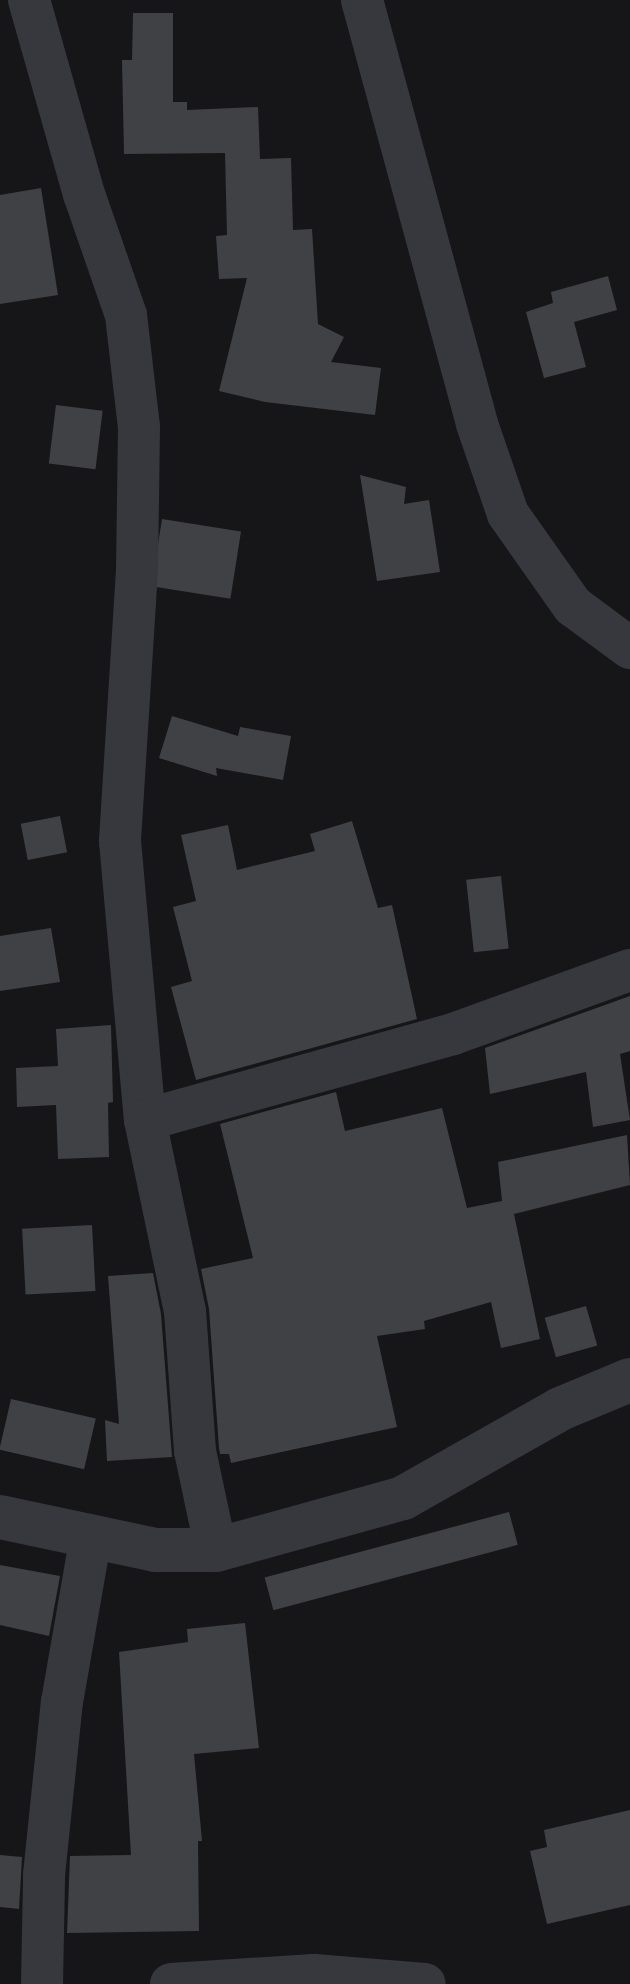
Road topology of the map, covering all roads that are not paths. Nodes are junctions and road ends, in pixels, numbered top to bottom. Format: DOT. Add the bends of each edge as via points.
graph roads {
  1 [pos="29,0"];
  2 [pos="362,0"];
  3 [pos="630,648"];
  4 [pos="630,970"];
  5 [pos="145,1120"];
  6 [pos="630,1380"];
  7 [pos="0,1517"];
  8 [pos="91,1536"];
  9 [pos="216,1550"];
  10 [pos="42,1984"];
  11 [pos="171,1984"];
  12 [pos="425,1984"];
  1 -- 5 [label="street" via="84,194 126,315 139,427 137,570 120,841"];
  2 -- 3 [label="street" via="477,424 508,514 573,606"];
  4 -- 5 [label="street" via="453,1034"];
  5 -- 9 [label="street" via="185,1311 195,1451"];
  6 -- 9 [label="street" via="560,1409 403,1498"];
  7 -- 8 [label="street"];
  8 -- 9 [label="street" via="155,1550"];
  8 -- 10 [label="street" via="62,1702 44,1875"];
  11 -- 12 [label="street" via="314,1975"];
}
